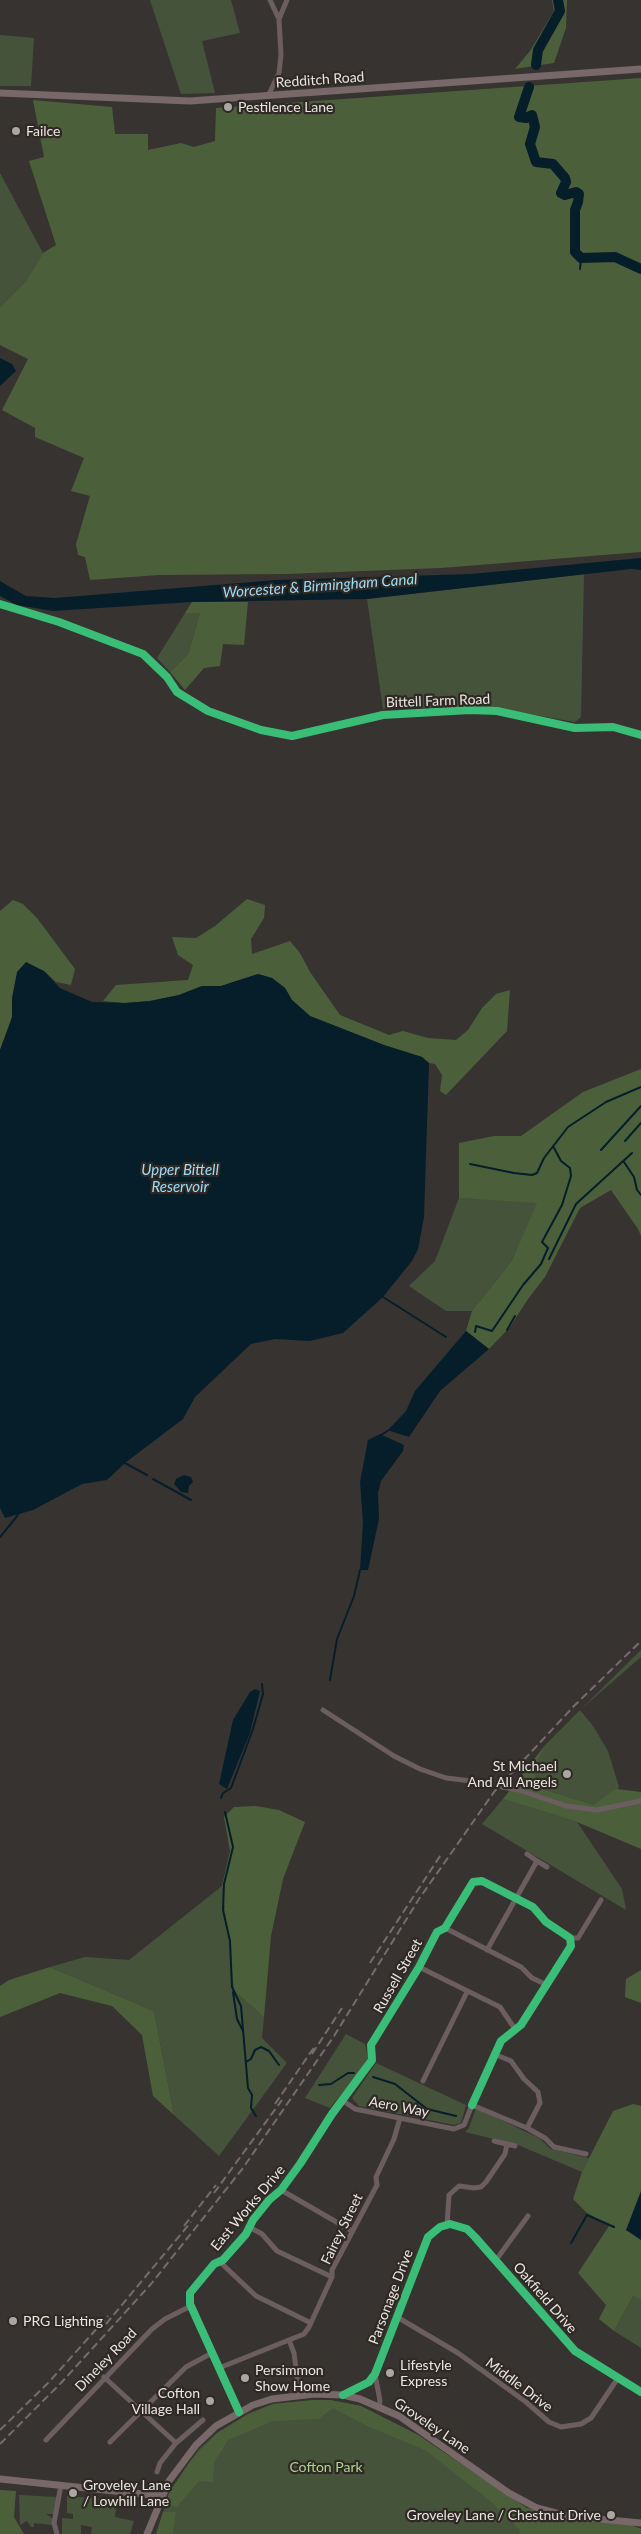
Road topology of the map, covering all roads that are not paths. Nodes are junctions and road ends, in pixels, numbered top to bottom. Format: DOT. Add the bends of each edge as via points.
graph roads {
  1 [pos="270,0"];
  2 [pos="287,0"];
  3 [pos="279,20"];
  4 [pos="641,69"];
  5 [pos="0,93"];
  6 [pos="268,96"];
  7 [pos="0,604"];
  8 [pos="641,735"];
  9 [pos="323,1710"];
  10 [pos="488,1783"];
  11 [pos="502,1787"];
  12 [pos="641,1801"];
  13 [pos="527,1854"];
  14 [pos="537,1861"];
  15 [pos="547,1867"];
  16 [pos="515,1899"];
  17 [pos="601,1900"];
  18 [pos="445,1928"];
  19 [pos="570,1938"];
  20 [pos="487,1950"];
  21 [pos="419,1967"];
  22 [pos="547,1985"];
  23 [pos="467,1992"];
  24 [pos="516,2029"];
  25 [pos="494,2054"];
  26 [pos="423,2081"];
  27 [pos="342,2100"];
  28 [pos="472,2104"];
  29 [pos="400,2118"];
  30 [pos="527,2128"];
  31 [pos="494,2141"];
  32 [pos="507,2144"];
  33 [pos="514,2146"];
  34 [pos="586,2154"];
  35 [pos="281,2190"];
  36 [pos="528,2216"];
  37 [pos="447,2225"];
  38 [pos="251,2228"];
  39 [pos="352,2231"];
  40 [pos="496,2260"];
  41 [pos="220,2262"];
  42 [pos="332,2277"];
  43 [pos="191,2306"];
  44 [pos="397,2317"];
  45 [pos="311,2323"];
  46 [pos="289,2340"];
  47 [pos="212,2353"];
  48 [pos="219,2368"];
  49 [pos="375,2374"];
  50 [pos="104,2376"];
  51 [pos="618,2378"];
  52 [pos="298,2384"];
  53 [pos="363,2386"];
  54 [pos="376,2388"];
  55 [pos="641,2392"];
  56 [pos="343,2396"];
  57 [pos="379,2406"];
  58 [pos="140,2410"];
  59 [pos="239,2412"];
  60 [pos="202,2420"];
  61 [pos="46,2440"];
  62 [pos="110,2442"];
  63 [pos="176,2444"];
  64 [pos="157,2472"];
  65 [pos="0,2479"];
  66 [pos="61,2485"];
  67 [pos="162,2496"];
  68 [pos="641,2523"];
  69 [pos="57,2534"];
  70 [pos="147,2534"];
  1 -- 3 [label="street"];
  2 -- 3 [label="street"];
  3 -- 6 [label="street" via="281,63"];
  4 -- 6 [label="main road, Redditch Road"];
  5 -- 6 [label="main road, Redditch Road" via="190,101"];
  7 -- 8 [label="street, Bittell Farm Road" via="143,654 167,677 177,692 208,711 261,730 292,736 383,715 470,710 497,711 575,728 613,727"];
  9 -- 10 [label="street" via="387,1752 420,1769 446,1778"];
  11 -- 12 [label="street" via="566,1806 597,1810"];
  13 -- 14 [label="street"];
  14 -- 15 [label="street"];
  14 -- 16 [label="street"];
  16 -- 18 [label="street, Russell Street" via="482,1881 473,1882"];
  16 -- 19 [label="street" via="533,1907 546,1922"];
  16 -- 20 [label="street"];
  17 -- 19 [label="street" via="578,1938"];
  18 -- 20 [label="street"];
  18 -- 21 [label="street, Russell Street" via="437,1932"];
  19 -- 22 [label="street" via="570,1949"];
  20 -- 22 [label="street"];
  21 -- 23 [label="street"];
  21 -- 27 [label="street, Russell Street" via="371,2045 372,2060"];
  22 -- 24 [label="street"];
  23 -- 24 [label="street" via="500,2007"];
  23 -- 26 [label="street"];
  24 -- 25 [label="street" via="504,2037"];
  25 -- 28 [label="street"];
  25 -- 30 [label="street" via="513,2062 538,2092 540,2103"];
  27 -- 29 [label="street, Aero Way" via="355,2110"];
  27 -- 35 [label="street, East Works Drive"];
  28 -- 29 [label="street, Aero Way" via="464,2125 454,2130"];
  28 -- 30 [label="street"];
  29 -- 39 [label="street, Fairey Street" via="376,2177 377,2185"];
  30 -- 34 [label="street" via="554,2147"];
  31 -- 32 [label="street"];
  32 -- 33 [label="street"];
  32 -- 37 [label="street" via="504,2154 481,2187 459,2186 449,2195"];
  35 -- 38 [label="street, East Works Drive" via="269,2200"];
  35 -- 39 [label="street"];
  36 -- 40 [label="street"];
  37 -- 40 [label="street, Oakfield Drive" via="467,2229"];
  37 -- 44 [label="street, Parsonage Drive" via="434,2230 425,2245"];
  38 -- 41 [label="street, East Works Drive"];
  38 -- 42 [label="street" via="262,2234 277,2251"];
  39 -- 42 [label="street, Fairey Street" via="332,2270"];
  40 -- 51 [label="street, Oakfield Drive" via="575,2351"];
  41 -- 43 [label="street, East Works Drive" via="214,2264 192,2288 188,2300"];
  41 -- 45 [label="street" via="256,2296"];
  42 -- 45 [label="street, Fairey Street"];
  43 -- 47 [label="street"];
  43 -- 50 [label="street, Dineley Road" via="152,2329"];
  44 -- 49 [label="street, Parsonage Drive"];
  44 -- 51 [label="street, Middle Drive" via="458,2353 549,2422 561,2427 581,2424 591,2418"];
  45 -- 46 [label="street, Fairey Street" via="304,2334"];
  46 -- 48 [label="street, Fairey Street"];
  46 -- 52 [label="street"];
  47 -- 48 [label="street"];
  47 -- 58 [label="street" via="191,2364"];
  48 -- 59 [label="street"];
  49 -- 53 [label="street, Parsonage Drive"];
  49 -- 54 [label="street, Parsonage Drive"];
  50 -- 58 [label="street"];
  50 -- 61 [label="street, Dineley Road"];
  51 -- 55 [label="street, Oakfield Drive"];
  53 -- 54 [label="street"];
  53 -- 56 [label="street, Parsonage Drive"];
  54 -- 57 [label="street, Parsonage Drive"];
  56 -- 57 [label="main road, Groveley Lane"];
  56 -- 59 [label="main road, Groveley Lane" via="303,2394 272,2399"];
  57 -- 68 [label="main road, Groveley Lane" via="422,2430 518,2500 567,2516"];
  58 -- 62 [label="street"];
  58 -- 63 [label="street"];
  59 -- 67 [label="main road, Groveley Lane" via="216,2426 196,2445"];
  60 -- 63 [label="street"];
  63 -- 64 [label="street" via="160,2463"];
  65 -- 66 [label="main road"];
  66 -- 67 [label="main road"];
  66 -- 69 [label="street" via="54,2523"];
  67 -- 70 [label="main road, Groveley Lane"];
}
